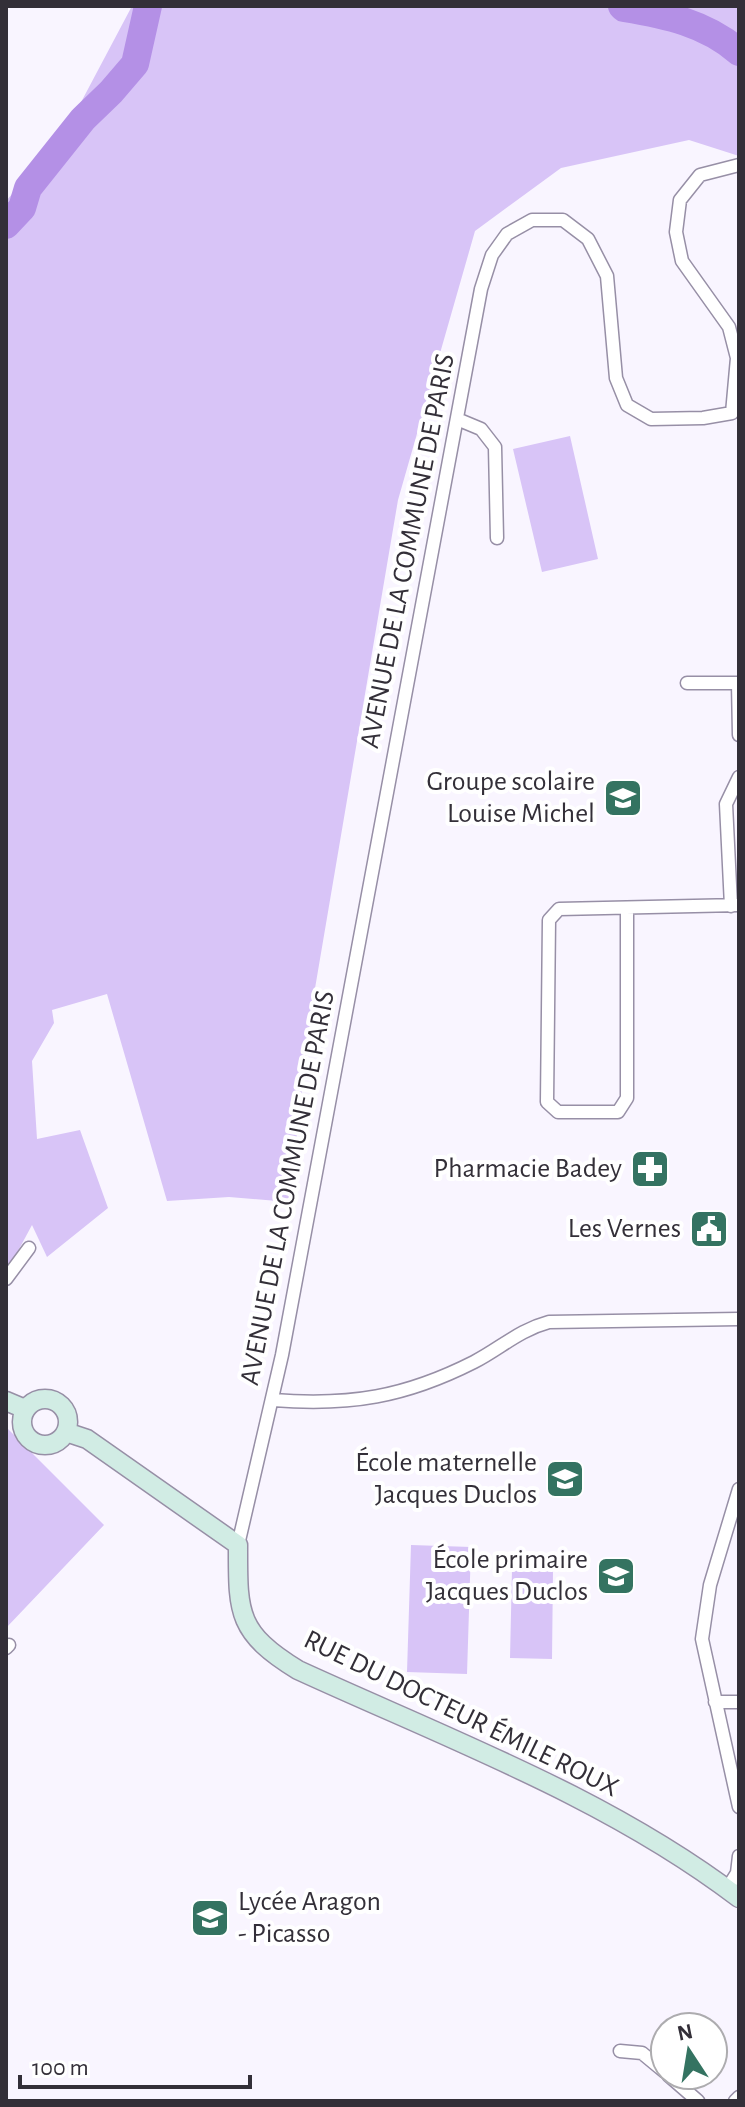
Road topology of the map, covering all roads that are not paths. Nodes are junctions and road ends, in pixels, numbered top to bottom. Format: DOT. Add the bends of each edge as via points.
graph roads {
  1 [pos="739,165"];
  2 [pos="732,413"];
  3 [pos="457,419"];
  4 [pos="739,426"];
  5 [pos="497,538"];
  6 [pos="687,683"];
  7 [pos="739,735"];
  8 [pos="739,777"];
  9 [pos="735,906"];
  10 [pos="627,908"];
  11 [pos="29,1248"];
  12 [pos="6,1279"];
  13 [pos="739,1319"];
  14 [pos="273,1400"];
  15 [pos="6,1403"];
  16 [pos="25,1409"];
  17 [pos="66,1432"];
  18 [pos="739,1489"];
  19 [pos="238,1545"];
  20 [pos="715,1702"];
  21 [pos="739,1702"];
  22 [pos="739,1807"];
  23 [pos="739,1856"];
  24 [pos="736,1883"];
  25 [pos="620,2051"];
  26 [pos="649,2059"];
  1 -- 2 [label="street" via="700,175 680,200 676,232 682,261 729,327 737,358"];
  2 -- 3 [label="street, AVENUE DE LA COMMUNE DE PARIS" via="651,419 627,405 616,378 607,276 595,251 563,220 532,220 507,234 492,255"];
  2 -- 4 [label="street"];
  3 -- 5 [label="street" via="481,429 495,447"];
  3 -- 14 [label="street, AVENUE DE LA COMMUNE DE PARIS"];
  6 -- 7 [label="street" via="738,683"];
  8 -- 9 [label="street" via="726,804"];
  9 -- 10 [label="street"];
  10 -- 10 [label="street" via="559,909 549,920 547,1102 558,1112 618,1112 627,1098"];
  11 -- 12 [label="street"];
  13 -- 14 [label="street" via="549,1322 528,1328 445,1376 390,1395 313,1403"];
  14 -- 19 [label="street, AVENUE DE LA COMMUNE DE PARIS"];
  15 -- 16 [label="street"];
  16 -- 17 [label="street" via="40,1399 58,1403 68,1417"];
  16 -- 17 [label="street" via="21,1426 34,1444 53,1444"];
  17 -- 19 [label="street" via="87,1439"];
  18 -- 20 [label="street" via="710,1585 702,1639"];
  19 -- 24 [label="street, RUE DU DOCTEUR ÉMILE ROUX" via="241,1613 271,1653 573,1796"];
  20 -- 21 [label="street"];
  20 -- 22 [label="street"];
  23 -- 24 [label="street"];
  25 -- 26 [label="street" via="642,2053"];
}
